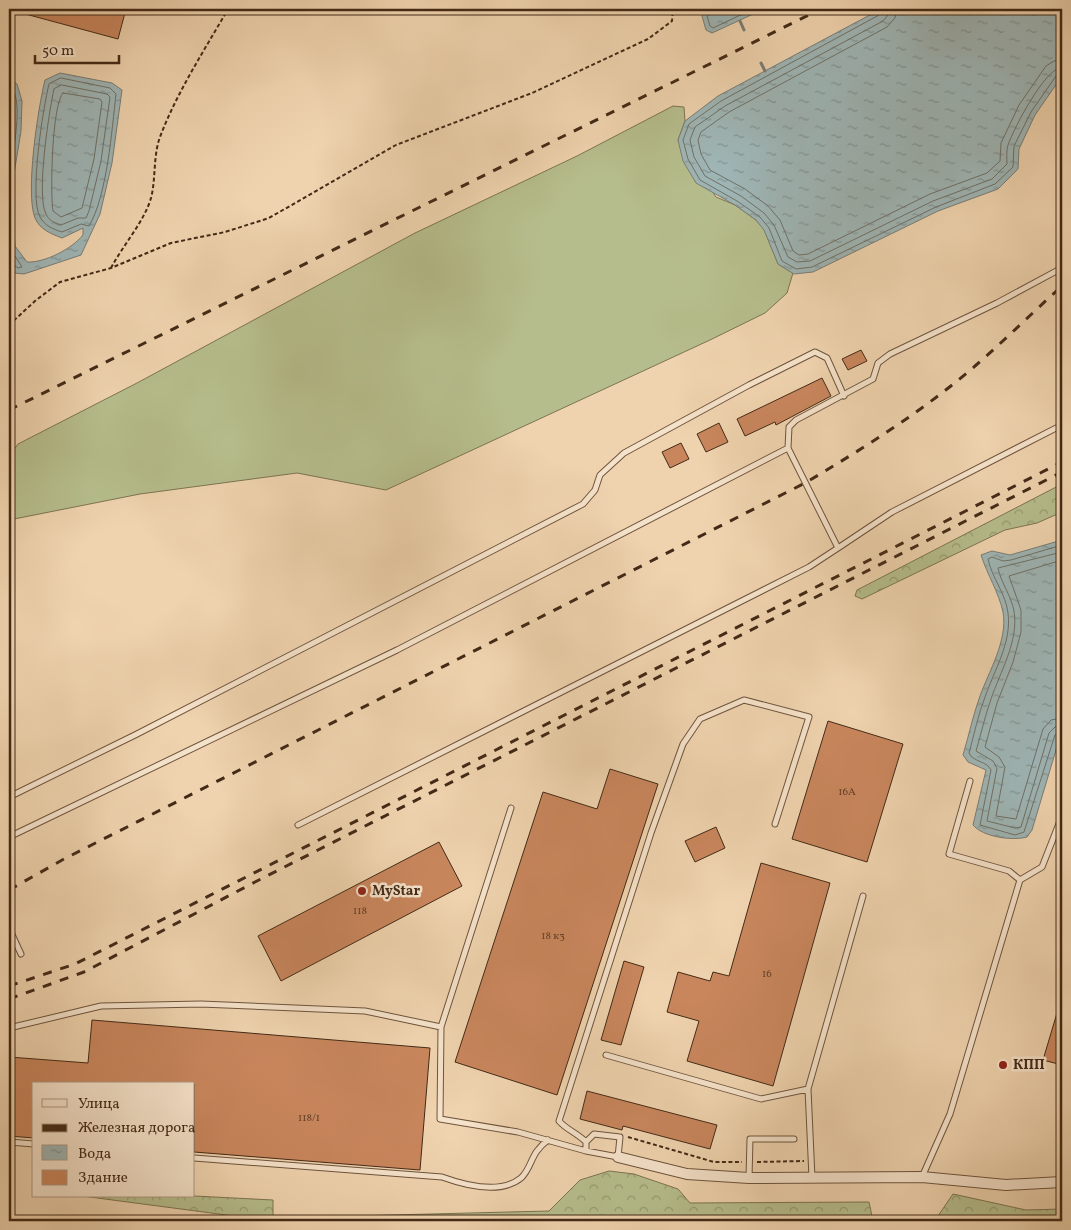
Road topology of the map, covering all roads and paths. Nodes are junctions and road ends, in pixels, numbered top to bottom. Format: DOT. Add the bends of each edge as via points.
graph roads {
  1 [pos="228,9"];
  2 [pos="673,9"];
  3 [pos="111,268"];
  4 [pos="1062,268"];
  5 [pos="9,325"];
  6 [pos="844,396"];
  7 [pos="1062,425"];
  8 [pos="788,448"];
  9 [pos="838,548"];
  10 [pos="970,781"];
  11 [pos="9,797"];
  12 [pos="511,808"];
  13 [pos="1062,816"];
  14 [pos="775,824"];
  15 [pos="298,825"];
  16 [pos="9,837"];
  17 [pos="1020,880"];
  18 [pos="863,896"];
  19 [pos="9,928"];
  20 [pos="21,954"];
  21 [pos="441,1026"];
  22 [pos="9,1028"];
  23 [pos="606,1055"];
  24 [pos="808,1089"];
  25 [pos="620,1137"];
  26 [pos="794,1139"];
  27 [pos="548,1140"];
  28 [pos="9,1142"];
  29 [pos="586,1142"];
  30 [pos="32,1144"];
  31 [pos="586,1151"];
  32 [pos="618,1157"];
  33 [pos="195,1158"];
  34 [pos="812,1161"];
  35 [pos="750,1162"];
  36 [pos="922,1177"];
  37 [pos="749,1178"];
  38 [pos="812,1178"];
  39 [pos="1062,1182"];
  1 -- 3 [label="path" via="176,99 159,140 150,198 142,218"];
  2 -- 3 [label="path" via="672,21 648,39 532,94 396,146 269,218 225,232 171,243"];
  3 -- 5 [label="path" via="60,282"];
  4 -- 6 [label="lane" via="890,354 878,362 873,379"];
  6 -- 8 [label="lane" via="796,420 789,427"];
  6 -- 11 [label="lane" via="827,358 815,352 624,452 600,475 595,490 583,504 138,734"];
  7 -- 9 [label="lane" via="892,512"];
  8 -- 9 [label="lane"];
  8 -- 16 [label="lane" via="397,650"];
  9 -- 15 [label="lane" via="809,567"];
  10 -- 17 [label="lane" via="949,854 1009,871"];
  12 -- 21 [label="lane"];
  13 -- 17 [label="lane" via="1042,866"];
  14 -- 29 [label="lane" via="809,717 744,700 700,720 683,744 654,824 559,1121"];
  17 -- 36 [label="lane" via="950,1114"];
  18 -- 24 [label="lane"];
  19 -- 20 [label="lane"];
  21 -- 22 [label="lane" via="365,1011 201,1004 101,1006"];
  21 -- 27 [label="lane" via="440,1119"];
  23 -- 24 [label="lane" via="761,1099"];
  24 -- 34 [label="lane"];
  25 -- 29 [label="lane" via="594,1134"];
  25 -- 32 [label="lane"];
  25 -- 35 [label="path" via="627,1136 714,1162"];
  26 -- 35 [label="lane" via="750,1139"];
  27 -- 31 [label="lane"];
  27 -- 33 [label="lane" via="536,1151 522,1178 495,1187 459,1183 442,1177"];
  28 -- 30 [label="lane"];
  29 -- 31 [label="lane"];
  31 -- 32 [label="lane"];
  32 -- 37 [label="street" via="687,1174"];
  34 -- 35 [label="path"];
  34 -- 38 [label="lane"];
  35 -- 37 [label="lane"];
  36 -- 38 [label="street"];
  36 -- 39 [label="street" via="1006,1185"];
  37 -- 38 [label="street"];
}
